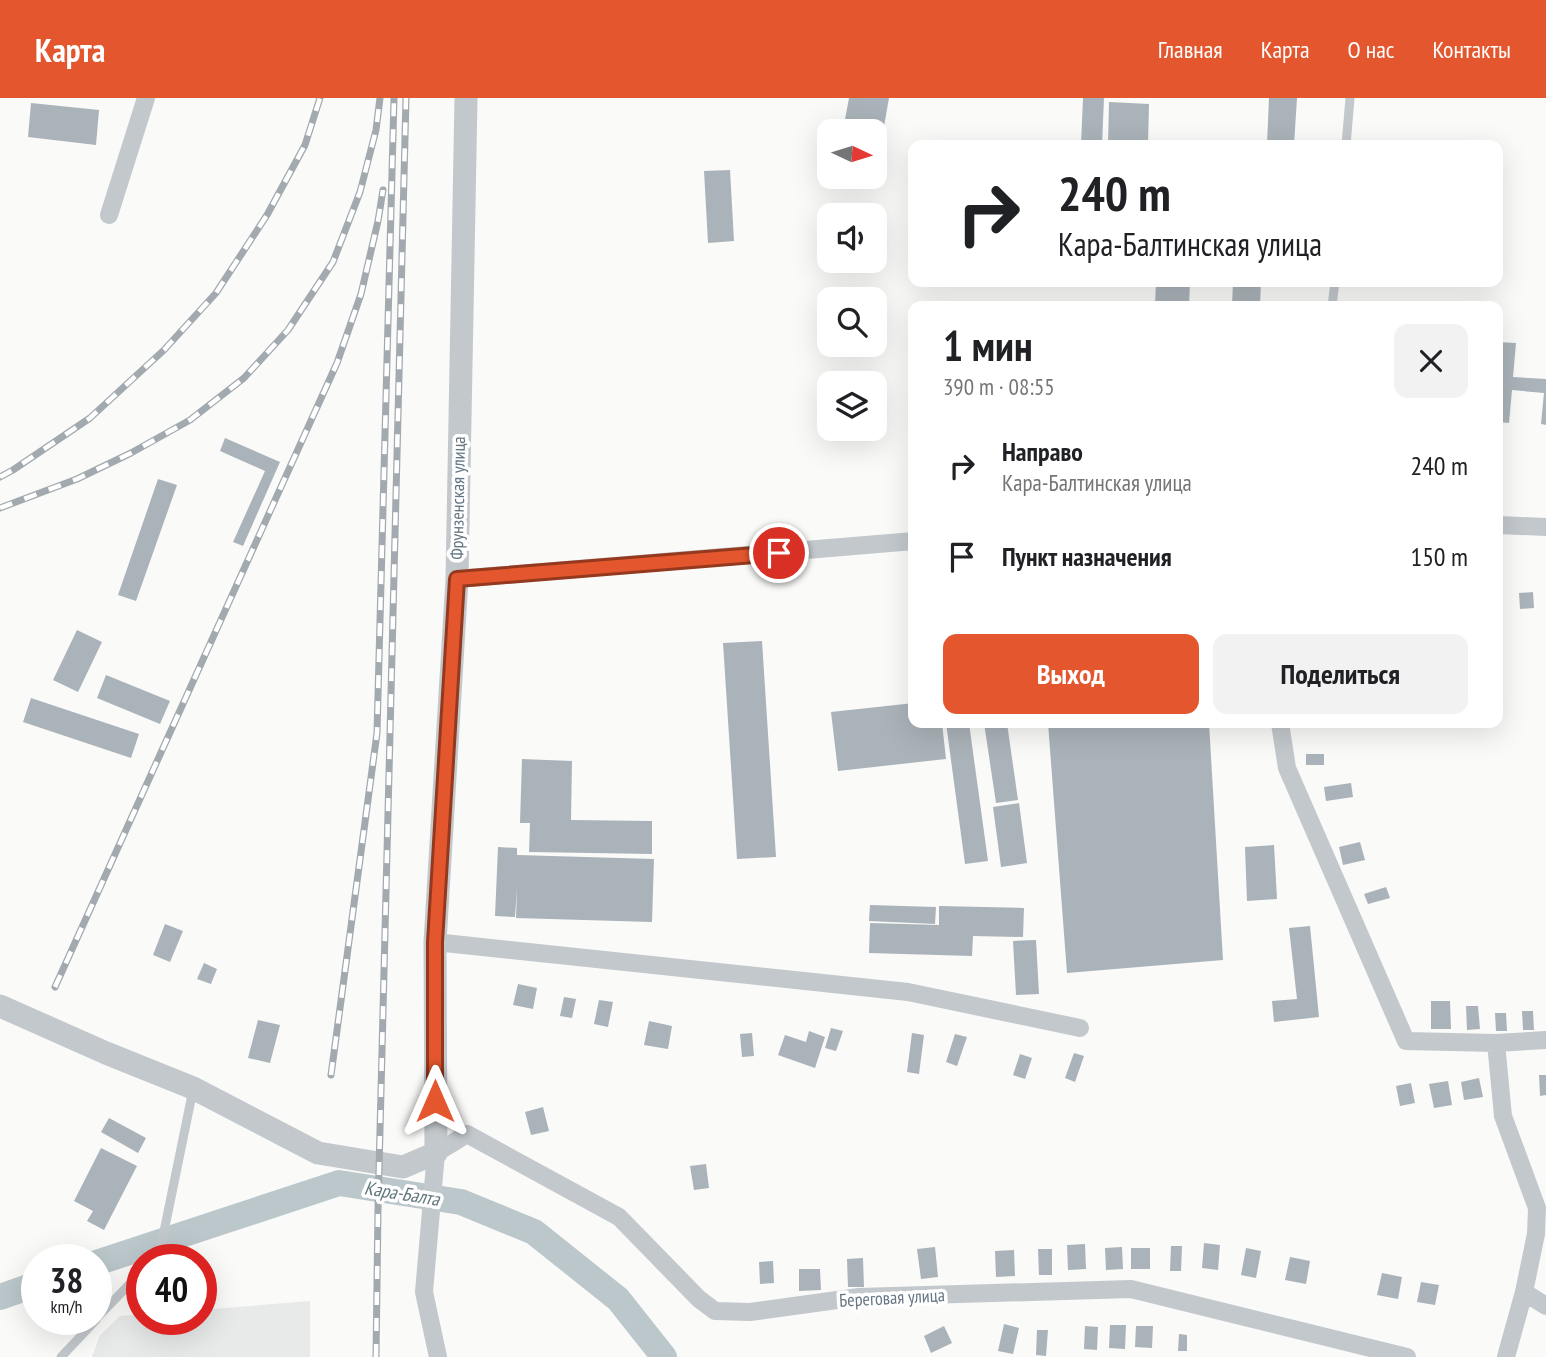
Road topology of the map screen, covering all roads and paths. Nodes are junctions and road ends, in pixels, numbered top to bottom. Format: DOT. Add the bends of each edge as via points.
graph roads {
  1 [pos="146,98"];
  2 [pos="466,98"];
  3 [pos="1350,98"];
  4 [pos="1346,140"];
  5 [pos="109,215"];
  6 [pos="1503,525"];
  7 [pos="1546,527"];
  8 [pos="908,541"];
  9 [pos="457,579"];
  10 [pos="1281,728"];
  11 [pos="435,942"];
  12 [pos="0,1006"];
  13 [pos="1080,1028"];
  14 [pos="1546,1040"];
  15 [pos="1496,1043"];
  16 [pos="193,1088"];
  17 [pos="436,1153"];
  18 [pos="161,1244"];
  19 [pos="126,1288"];
  20 [pos="1524,1292"];
  21 [pos="112,1302"];
  22 [pos="1546,1306"];
  23 [pos="81,1335"];
  24 [pos="61,1357"];
  25 [pos="438,1357"];
  26 [pos="1407,1357"];
  27 [pos="1506,1357"];
  1 -- 5 [label="street"];
  2 -- 9 [label="street, Фрунзенская улица"];
  3 -- 4 [label="lane"];
  6 -- 7 [label="street"];
  8 -- 9 [label="street"];
  9 -- 11 [label="street, Фрунзенская улица"];
  10 -- 15 [label="street" via="1287,768 1406,1041"];
  11 -- 13 [label="street" via="908,992"];
  11 -- 17 [label="street, Фрунзенская улица"];
  12 -- 16 [label="street"];
  14 -- 15 [label="street"];
  15 -- 20 [label="street" via="1503,1116 1537,1208"];
  16 -- 17 [label="street" via="318,1153 403,1167"];
  16 -- 18 [label="lane"];
  17 -- 25 [label="street, Фрунзенская улица" via="424,1292"];
  17 -- 26 [label="street, Береговая улица" via="467,1134 619,1217 715,1311 750,1312 859,1297 1131,1289"];
  19 -- 21 [label="lane"];
  20 -- 22 [label="street"];
  20 -- 27 [label="street"];
  23 -- 24 [label="lane"];
}
